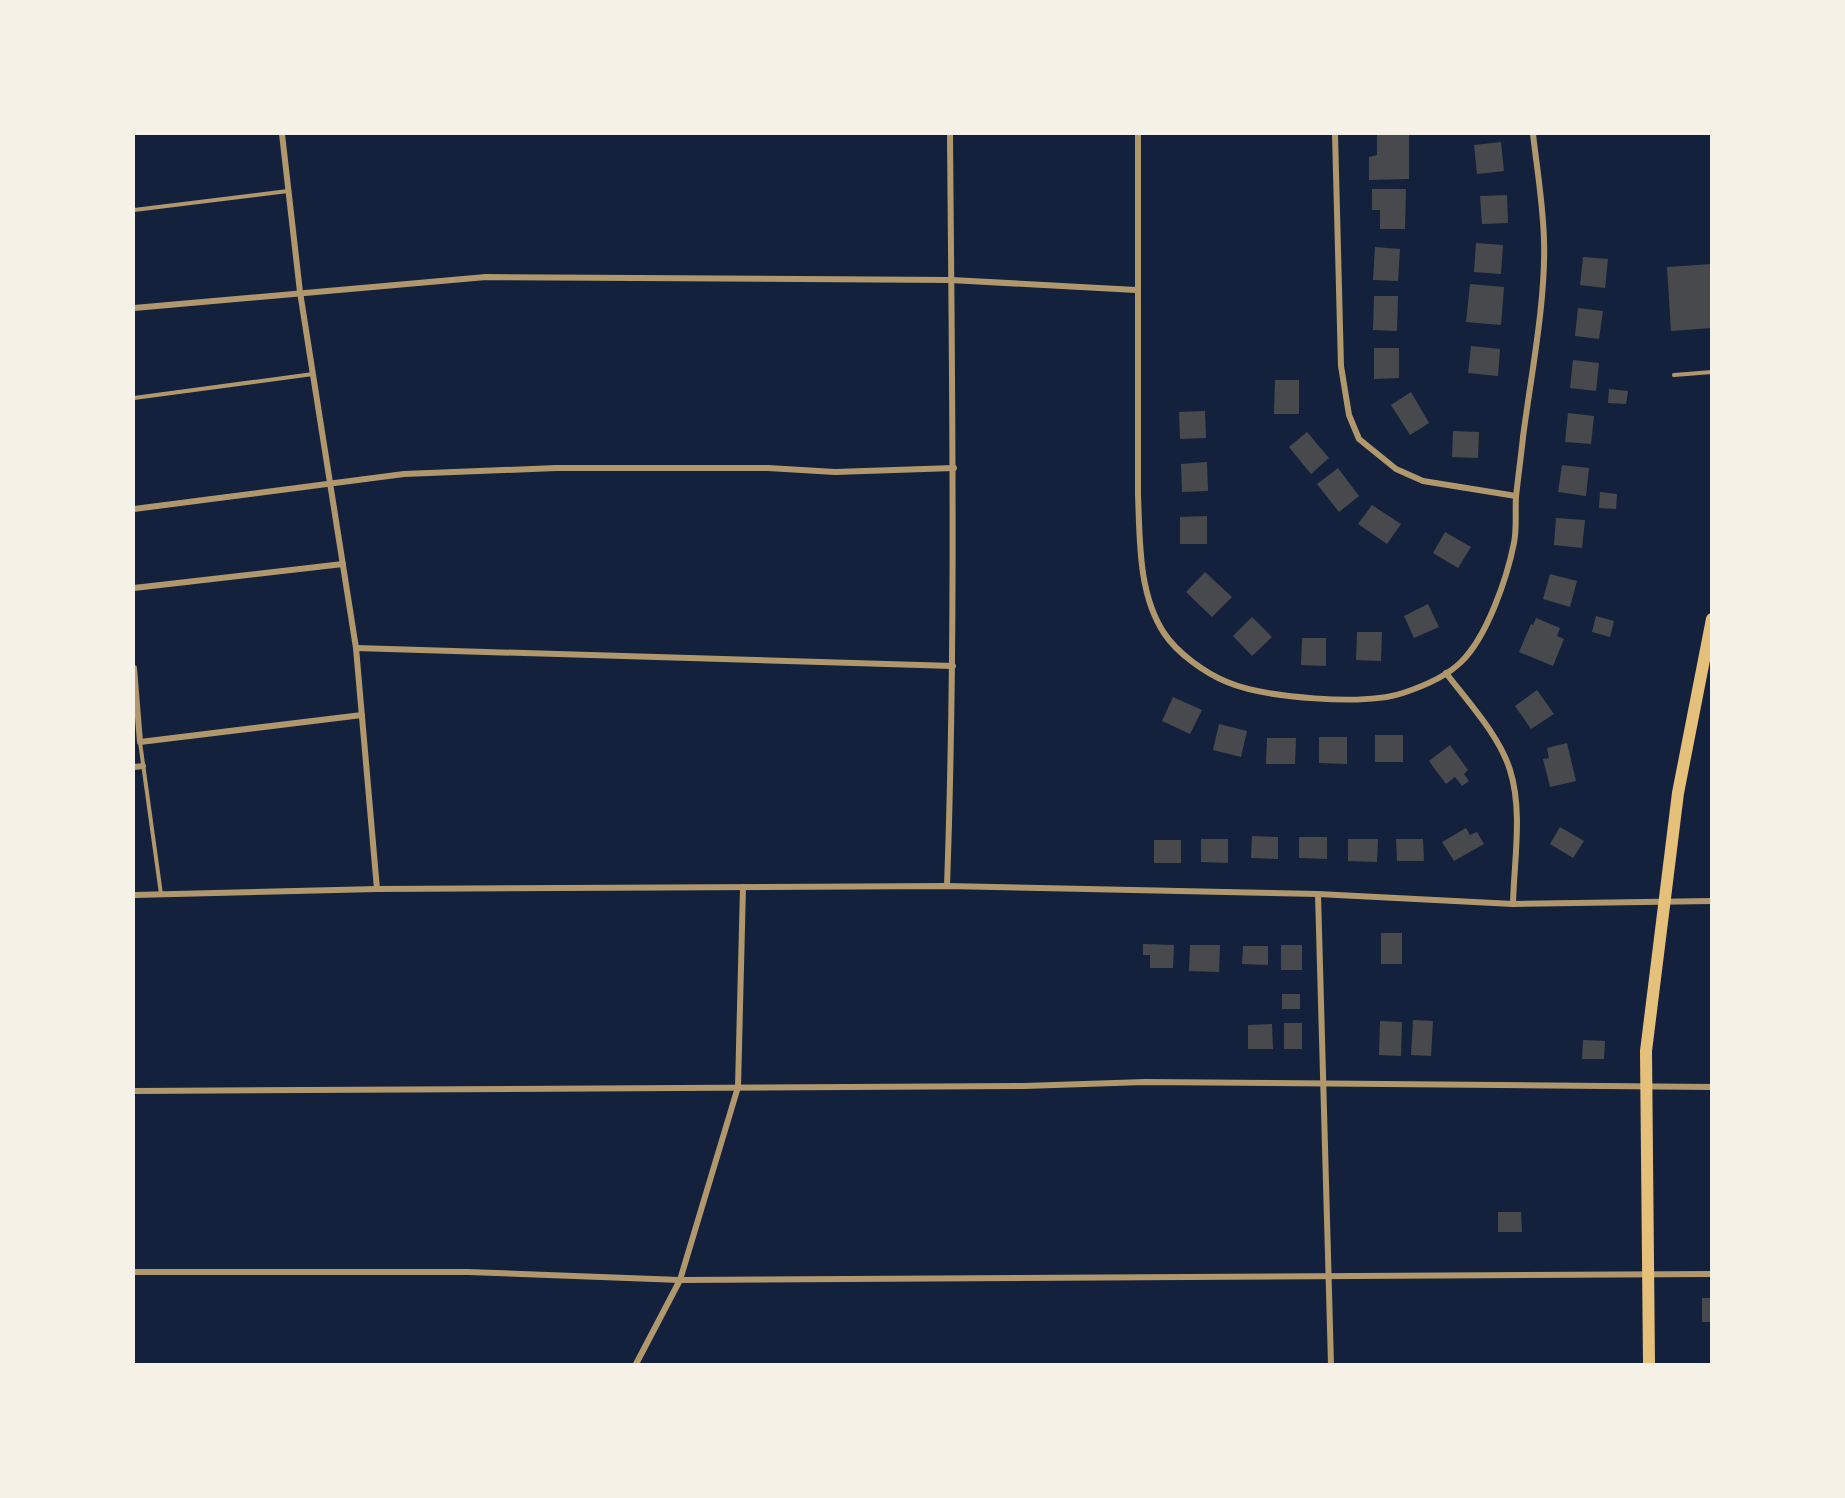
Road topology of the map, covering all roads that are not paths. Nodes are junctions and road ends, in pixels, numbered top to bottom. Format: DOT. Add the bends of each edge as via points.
graph roads {
  1 [pos="282,134"];
  2 [pos="950,134"];
  3 [pos="1138,134"];
  4 [pos="1335,134"];
  5 [pos="1533,134"];
  6 [pos="288,191"];
  7 [pos="134,210"];
  8 [pos="951,280"];
  9 [pos="1136,290"];
  10 [pos="300,292"];
  11 [pos="134,308"];
  12 [pos="1712,372"];
  13 [pos="313,374"];
  14 [pos="1674,375"];
  15 [pos="134,398"];
  16 [pos="954,468"];
  17 [pos="331,484"];
  18 [pos="1516,496"];
  19 [pos="134,509"];
  20 [pos="343,564"];
  21 [pos="134,588"];
  22 [pos="1712,619"];
  23 [pos="356,648"];
  24 [pos="953,666"];
  25 [pos="134,668"];
  26 [pos="1446,673"];
  27 [pos="362,715"];
  28 [pos="140,742"];
  29 [pos="143,766"];
  30 [pos="134,767"];
  31 [pos="743,886"];
  32 [pos="947,886"];
  33 [pos="377,889"];
  34 [pos="161,894"];
  35 [pos="1318,894"];
  36 [pos="134,895"];
  37 [pos="1665,902"];
  38 [pos="1712,902"];
  39 [pos="1513,904"];
  40 [pos="1324,1085"];
  41 [pos="738,1087"];
  42 [pos="1712,1087"];
  43 [pos="1646,1089"];
  44 [pos="134,1091"];
  45 [pos="134,1272"];
  46 [pos="1649,1274"];
  47 [pos="1712,1274"];
  48 [pos="1330,1276"];
  49 [pos="680,1280"];
  50 [pos="636,1365"];
  51 [pos="1330,1365"];
  52 [pos="1648,1365"];
  1 -- 6 [label="street"];
  2 -- 8 [label="street"];
  3 -- 9 [label="street"];
  4 -- 18 [label="street" via="1341,366 1348,415 1359,439 1396,469 1423,481"];
  5 -- 18 [label="street" via="1544,241"];
  6 -- 7 [label="lane"];
  6 -- 10 [label="street"];
  8 -- 9 [label="street"];
  8 -- 10 [label="street" via="486,278"];
  8 -- 16 [label="street"];
  9 -- 26 [label="street" via="1140,552 1145,587 1165,635 1204,669 1227,682 1256,690 1359,699 1402,694"];
  10 -- 11 [label="street"];
  10 -- 13 [label="street"];
  12 -- 14 [label="lane"];
  13 -- 15 [label="lane"];
  13 -- 17 [label="street"];
  16 -- 17 [label="street" via="836,472 768,468 556,468 404,474"];
  16 -- 24 [label="street"];
  17 -- 19 [label="street"];
  17 -- 20 [label="street"];
  18 -- 26 [label="street" via="1515,541 1490,618 1462,662"];
  20 -- 21 [label="street"];
  20 -- 23 [label="street"];
  22 -- 37 [label="main road" via="1678,793"];
  23 -- 24 [label="street"];
  23 -- 27 [label="street"];
  24 -- 32 [label="street"];
  25 -- 28 [label="street"];
  26 -- 39 [label="street" via="1495,740 1509,767 1515,807"];
  27 -- 28 [label="street"];
  27 -- 33 [label="street"];
  28 -- 29 [label="lane"];
  29 -- 30 [label="street"];
  29 -- 34 [label="lane"];
  31 -- 32 [label="street"];
  31 -- 33 [label="street"];
  31 -- 41 [label="street"];
  32 -- 35 [label="street"];
  33 -- 34 [label="street"];
  34 -- 36 [label="street"];
  35 -- 39 [label="street"];
  35 -- 40 [label="street"];
  37 -- 38 [label="street"];
  37 -- 39 [label="street"];
  37 -- 43 [label="main road" via="1646,1051"];
  40 -- 41 [label="street" via="1145,1082"];
  40 -- 43 [label="street"];
  40 -- 48 [label="street"];
  41 -- 44 [label="street"];
  41 -- 49 [label="street"];
  42 -- 43 [label="street"];
  43 -- 46 [label="main road"];
  45 -- 49 [label="street" via="468,1272"];
  46 -- 47 [label="street"];
  46 -- 48 [label="street"];
  46 -- 52 [label="main road"];
  48 -- 49 [label="street"];
  48 -- 51 [label="street"];
  49 -- 50 [label="street"];
}
